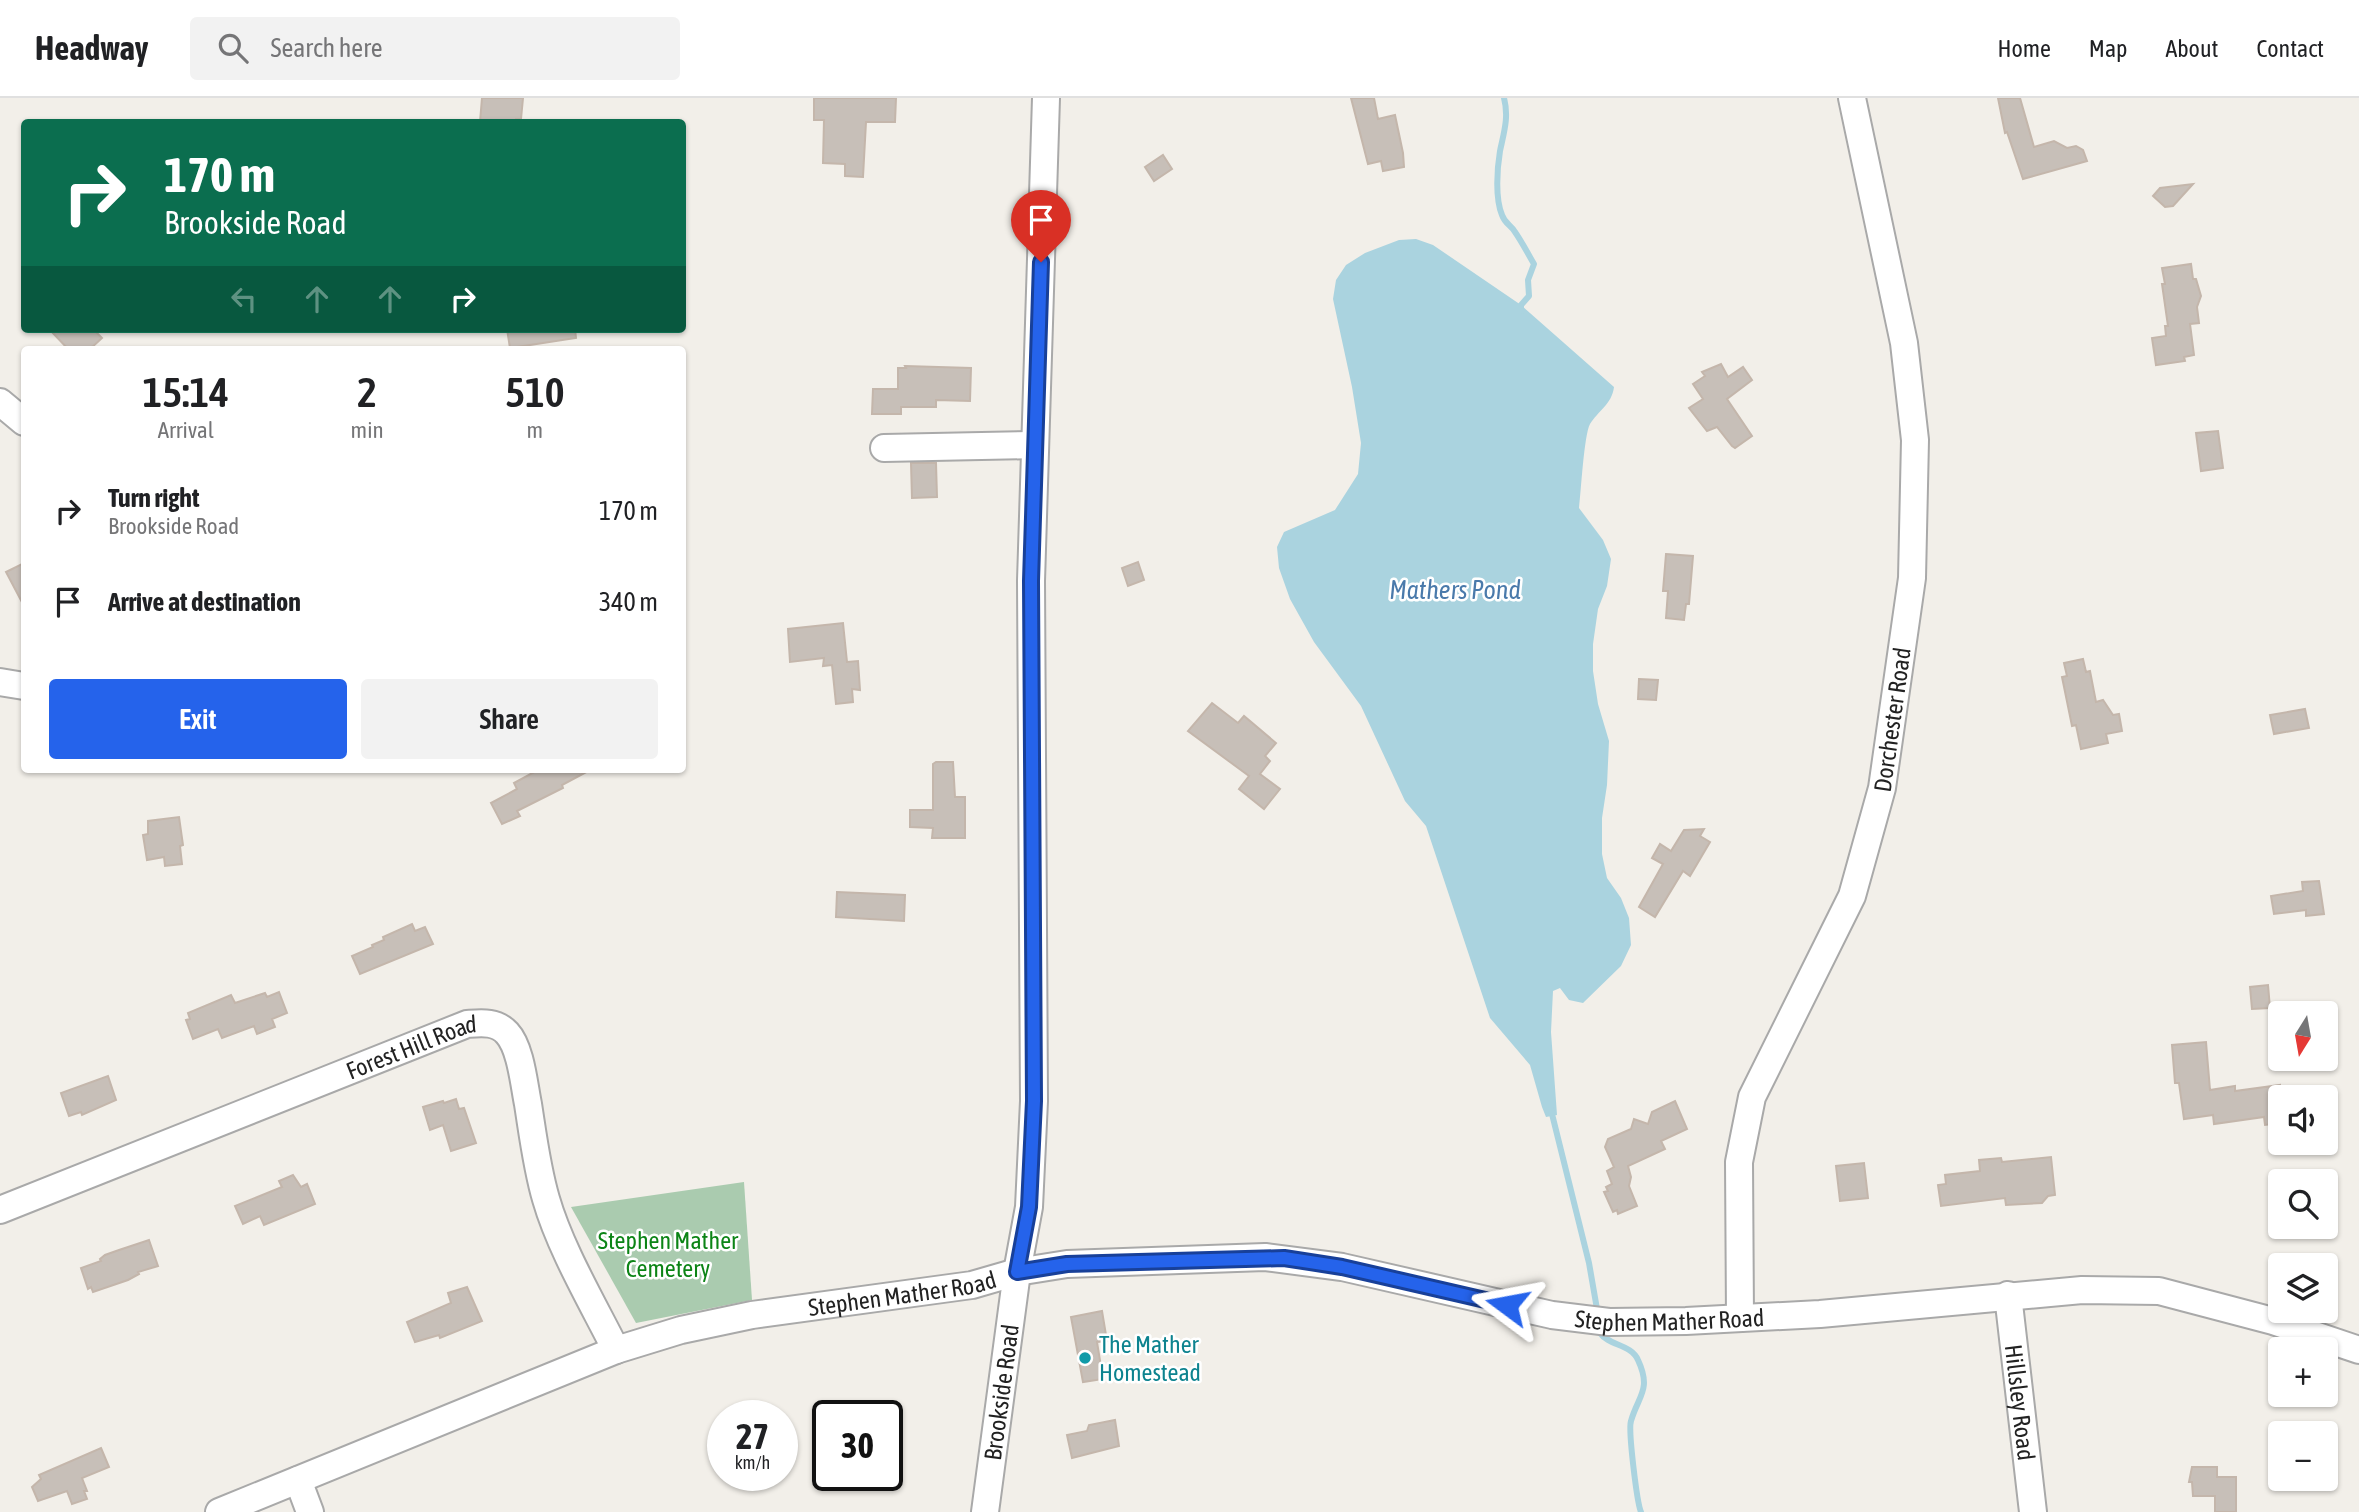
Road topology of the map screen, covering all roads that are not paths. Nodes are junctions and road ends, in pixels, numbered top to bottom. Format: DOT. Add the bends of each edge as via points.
graph roads {
  1 [pos="1046,98"];
  2 [pos="1852,98"];
  3 [pos="0,402"];
  4 [pos="21,420"];
  5 [pos="1035,444"];
  6 [pos="884,448"];
  7 [pos="0,682"];
  8 [pos="21,686"];
  9 [pos="0,1210"];
  10 [pos="1017,1272"];
  11 [pos="2008,1295"];
  12 [pos="1740,1318"];
  13 [pos="616,1350"];
  14 [pos="2359,1350"];
  15 [pos="298,1480"];
  16 [pos="219,1512"];
  17 [pos="310,1512"];
  18 [pos="985,1512"];
  19 [pos="2033,1512"];
  1 -- 5 [label="street, Brookside Road"];
  2 -- 12 [label="street, Dorchester Road" via="1904,343 1915,440 1912,578 1882,788 1852,896 1752,1097 1739,1162"];
  3 -- 4 [label="street"];
  5 -- 6 [label="street"];
  5 -- 10 [label="street, Brookside Road" via="1031,581 1034,1101 1029,1207"];
  7 -- 8 [label="street"];
  9 -- 13 [label="street, Forest Hill Road" via="467,1024 490,1023 506,1032 514,1046 546,1201"];
  10 -- 12 [label="street, Stephen Mather Road" via="1067,1264 1284,1258 1581,1320"];
  10 -- 13 [label="street, Stephen Mather Road" via="972,1286 752,1315"];
  10 -- 18 [label="street, Brookside Road"];
  11 -- 12 [label="street, Stephen Mather Road"];
  11 -- 14 [label="street, Stephen Mather Road" via="2159,1291"];
  11 -- 19 [label="street, Hillsley Road"];
  13 -- 15 [label="street, Stephen Mather Road"];
  15 -- 16 [label="street, Stephen Mather Road"];
  15 -- 17 [label="street"];
}
